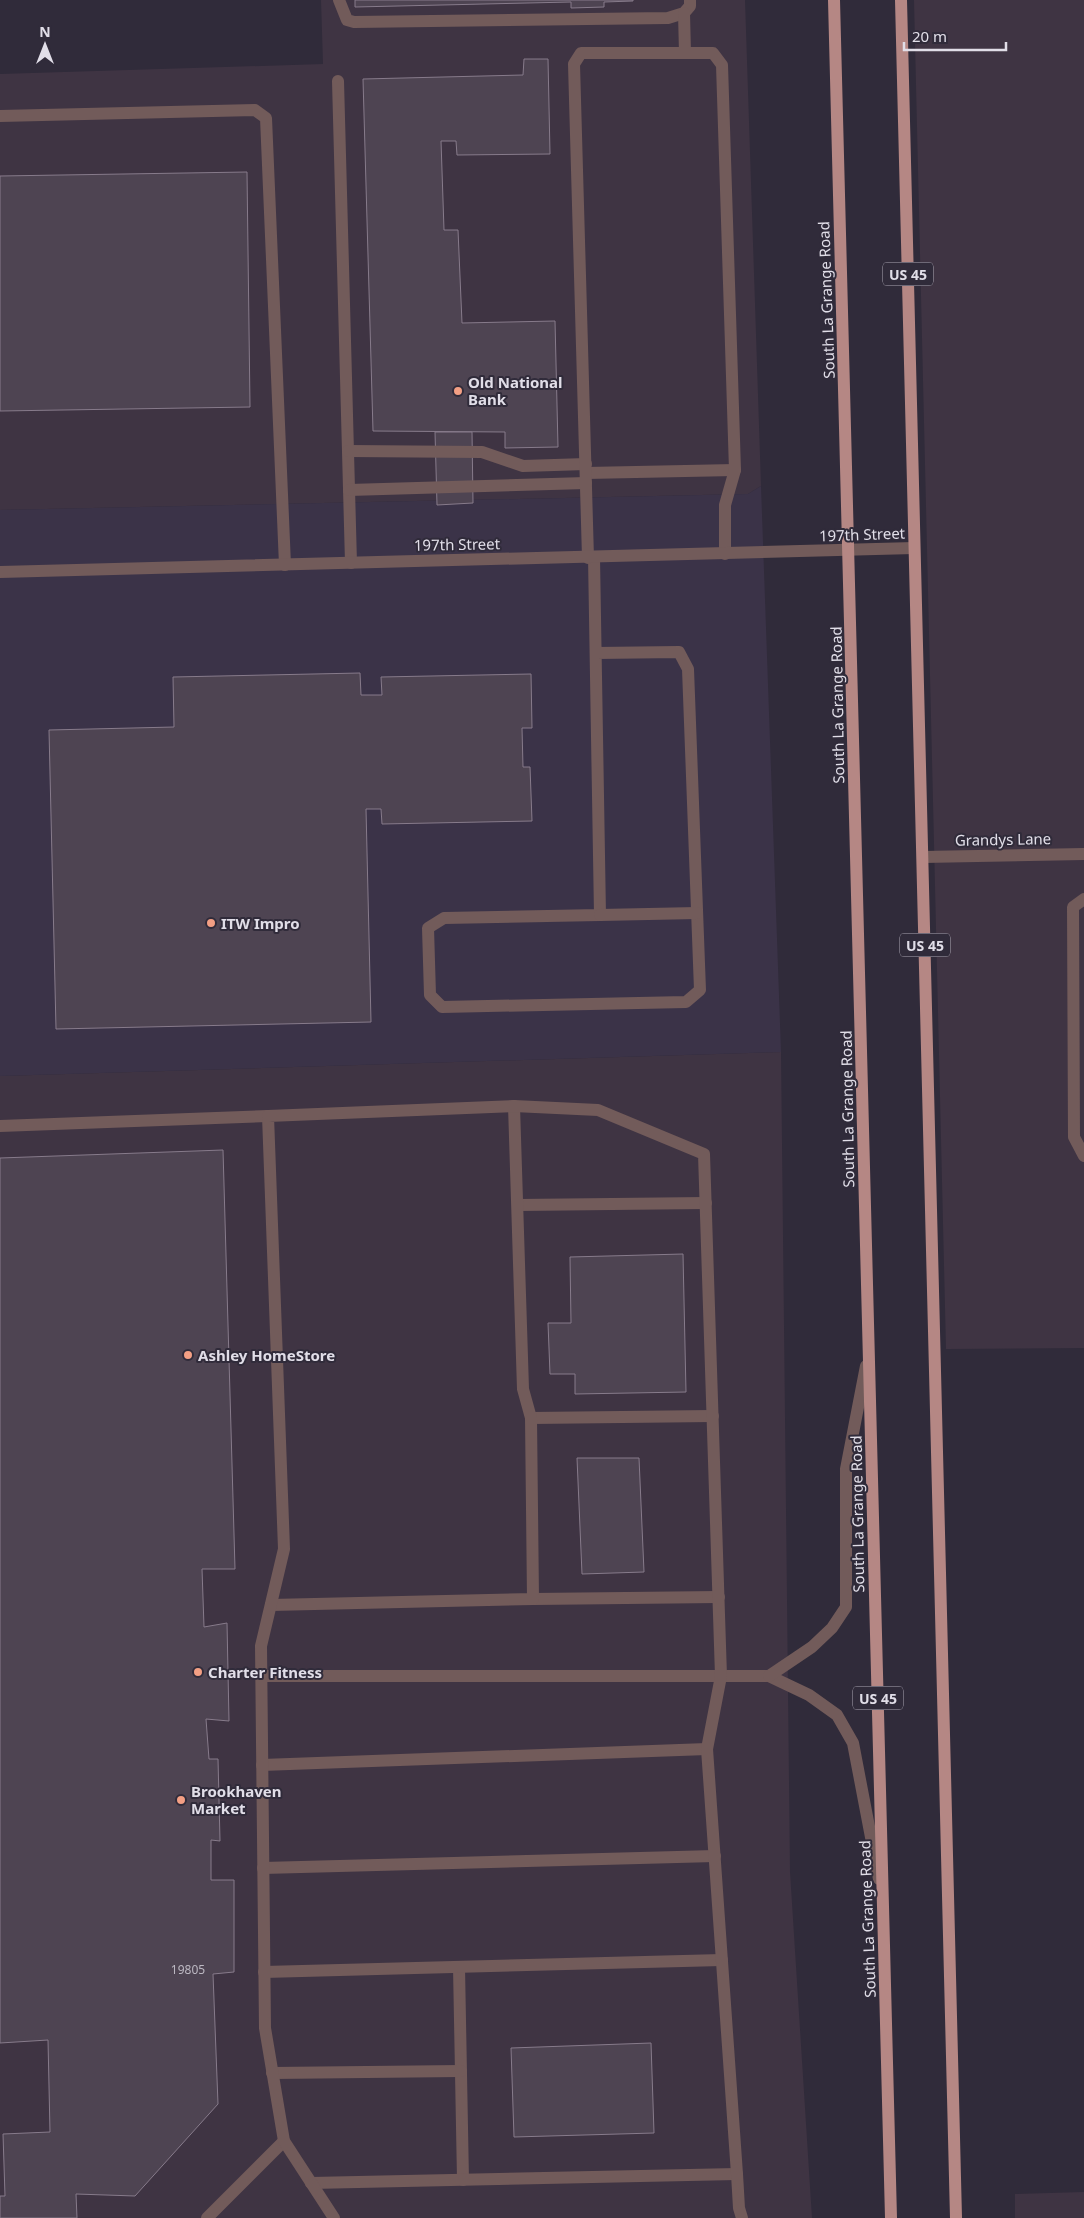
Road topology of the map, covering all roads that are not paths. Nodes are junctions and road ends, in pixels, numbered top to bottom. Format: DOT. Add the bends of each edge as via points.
graph roads {
  1 [pos="339,0"];
  2 [pos="690,0"];
  3 [pos="834,0"];
  4 [pos="900,0"];
  5 [pos="684,13"];
  6 [pos="685,53"];
  7 [pos="338,80"];
  8 [pos="0,116"];
  9 [pos="348,451"];
  10 [pos="735,470"];
  11 [pos="586,473"];
  12 [pos="348,490"];
  13 [pos="914,548"];
  14 [pos="849,550"];
  15 [pos="725,554"];
  16 [pos="591,557"];
  17 [pos="351,563"];
  18 [pos="285,565"];
  19 [pos="0,572"];
  20 [pos="596,653"];
  21 [pos="1084,854"];
  22 [pos="923,857"];
  23 [pos="1084,899"];
  24 [pos="697,913"];
  25 [pos="600,915"];
  26 [pos="514,1106"];
  27 [pos="1079,1112"];
  28 [pos="268,1116"];
  29 [pos="0,1126"];
  30 [pos="1084,1156"];
  31 [pos="706,1203"];
  32 [pos="518,1205"];
  33 [pos="869,1352"];
  34 [pos="713,1416"];
  35 [pos="531,1418"];
  36 [pos="719,1597"];
  37 [pos="533,1599"];
  38 [pos="271,1605"];
  39 [pos="261,1676"];
  40 [pos="721,1676"];
  41 [pos="770,1676"];
  42 [pos="708,1749"];
  43 [pos="262,1764"];
  44 [pos="715,1856"];
  45 [pos="263,1868"];
  46 [pos="883,1902"];
  47 [pos="722,1960"];
  48 [pos="459,1967"];
  49 [pos="264,1972"];
  50 [pos="461,2071"];
  51 [pos="272,2072"];
  52 [pos="284,2141"];
  53 [pos="736,2174"];
  54 [pos="463,2180"];
  55 [pos="311,2183"];
  56 [pos="738,2215"];
  57 [pos="207,2218"];
  58 [pos="334,2218"];
  59 [pos="891,2218"];
  60 [pos="956,2218"];
  1 -- 5 [label="street" via="347,20 354,22 668,18"];
  2 -- 5 [label="street" via="690,6"];
  3 -- 14 [label="main road, South La Grange Road / US 45"];
  4 -- 13 [label="main road, US 45"];
  5 -- 6 [label="street"];
  6 -- 10 [label="street" via="713,53 722,65"];
  6 -- 11 [label="street" via="581,53 574,64"];
  7 -- 9 [label="street"];
  8 -- 18 [label="street" via="255,110 266,118"];
  9 -- 11 [label="street" via="482,452 523,466"];
  9 -- 12 [label="street"];
  10 -- 11 [label="street"];
  10 -- 15 [label="street" via="724,505"];
  11 -- 12 [label="street"];
  11 -- 16 [label="street"];
  12 -- 17 [label="street"];
  13 -- 14 [label="street, 197th Street"];
  13 -- 22 [label="main road, US 45"];
  14 -- 15 [label="street, 197th Street"];
  14 -- 33 [label="main road, South La Grange Road / US 45"];
  15 -- 16 [label="street, 197th Street"];
  16 -- 17 [label="street, 197th Street"];
  16 -- 20 [label="street"];
  17 -- 18 [label="street, 197th Street"];
  18 -- 19 [label="street, 197th Street"];
  20 -- 24 [label="street" via="679,652 688,669"];
  20 -- 25 [label="street"];
  21 -- 22 [label="street, Grandys Lane"];
  22 -- 60 [label="main road, US 45"];
  23 -- 27 [label="street" via="1073,907"];
  24 -- 25 [label="street"];
  24 -- 25 [label="street" via="700,990 686,1002 442,1007 430,995 428,928 444,918"];
  26 -- 28 [label="street"];
  26 -- 31 [label="street" via="598,1110 704,1154"];
  26 -- 32 [label="street"];
  27 -- 30 [label="street" via="1074,1137"];
  28 -- 29 [label="street"];
  28 -- 38 [label="street" via="284,1549"];
  31 -- 32 [label="street"];
  31 -- 34 [label="street"];
  32 -- 35 [label="street" via="523,1389"];
  33 -- 41 [label="street" via="846,1469 846,1607 832,1628 812,1647"];
  33 -- 46 [label="main road, South La Grange Road / US 45"];
  34 -- 35 [label="street"];
  34 -- 36 [label="street"];
  35 -- 37 [label="street"];
  36 -- 37 [label="street"];
  36 -- 40 [label="street"];
  37 -- 38 [label="street"];
  38 -- 39 [label="street" via="261,1646"];
  39 -- 40 [label="street"];
  39 -- 43 [label="street"];
  40 -- 41 [label="street"];
  40 -- 42 [label="street"];
  41 -- 46 [label="street" via="809,1695 837,1715 853,1744"];
  42 -- 43 [label="street"];
  42 -- 44 [label="street"];
  43 -- 45 [label="street"];
  44 -- 45 [label="street"];
  44 -- 47 [label="street"];
  45 -- 49 [label="street"];
  46 -- 59 [label="main road, South La Grange Road / US 45"];
  47 -- 48 [label="street"];
  47 -- 53 [label="street"];
  48 -- 49 [label="street"];
  48 -- 50 [label="street"];
  49 -- 51 [label="street" via="265,2028"];
  50 -- 51 [label="street"];
  50 -- 54 [label="street"];
  51 -- 52 [label="street"];
  52 -- 55 [label="street"];
  52 -- 57 [label="street"];
  53 -- 54 [label="street"];
  53 -- 56 [label="street"];
  54 -- 55 [label="street"];
  55 -- 58 [label="street"];
}
